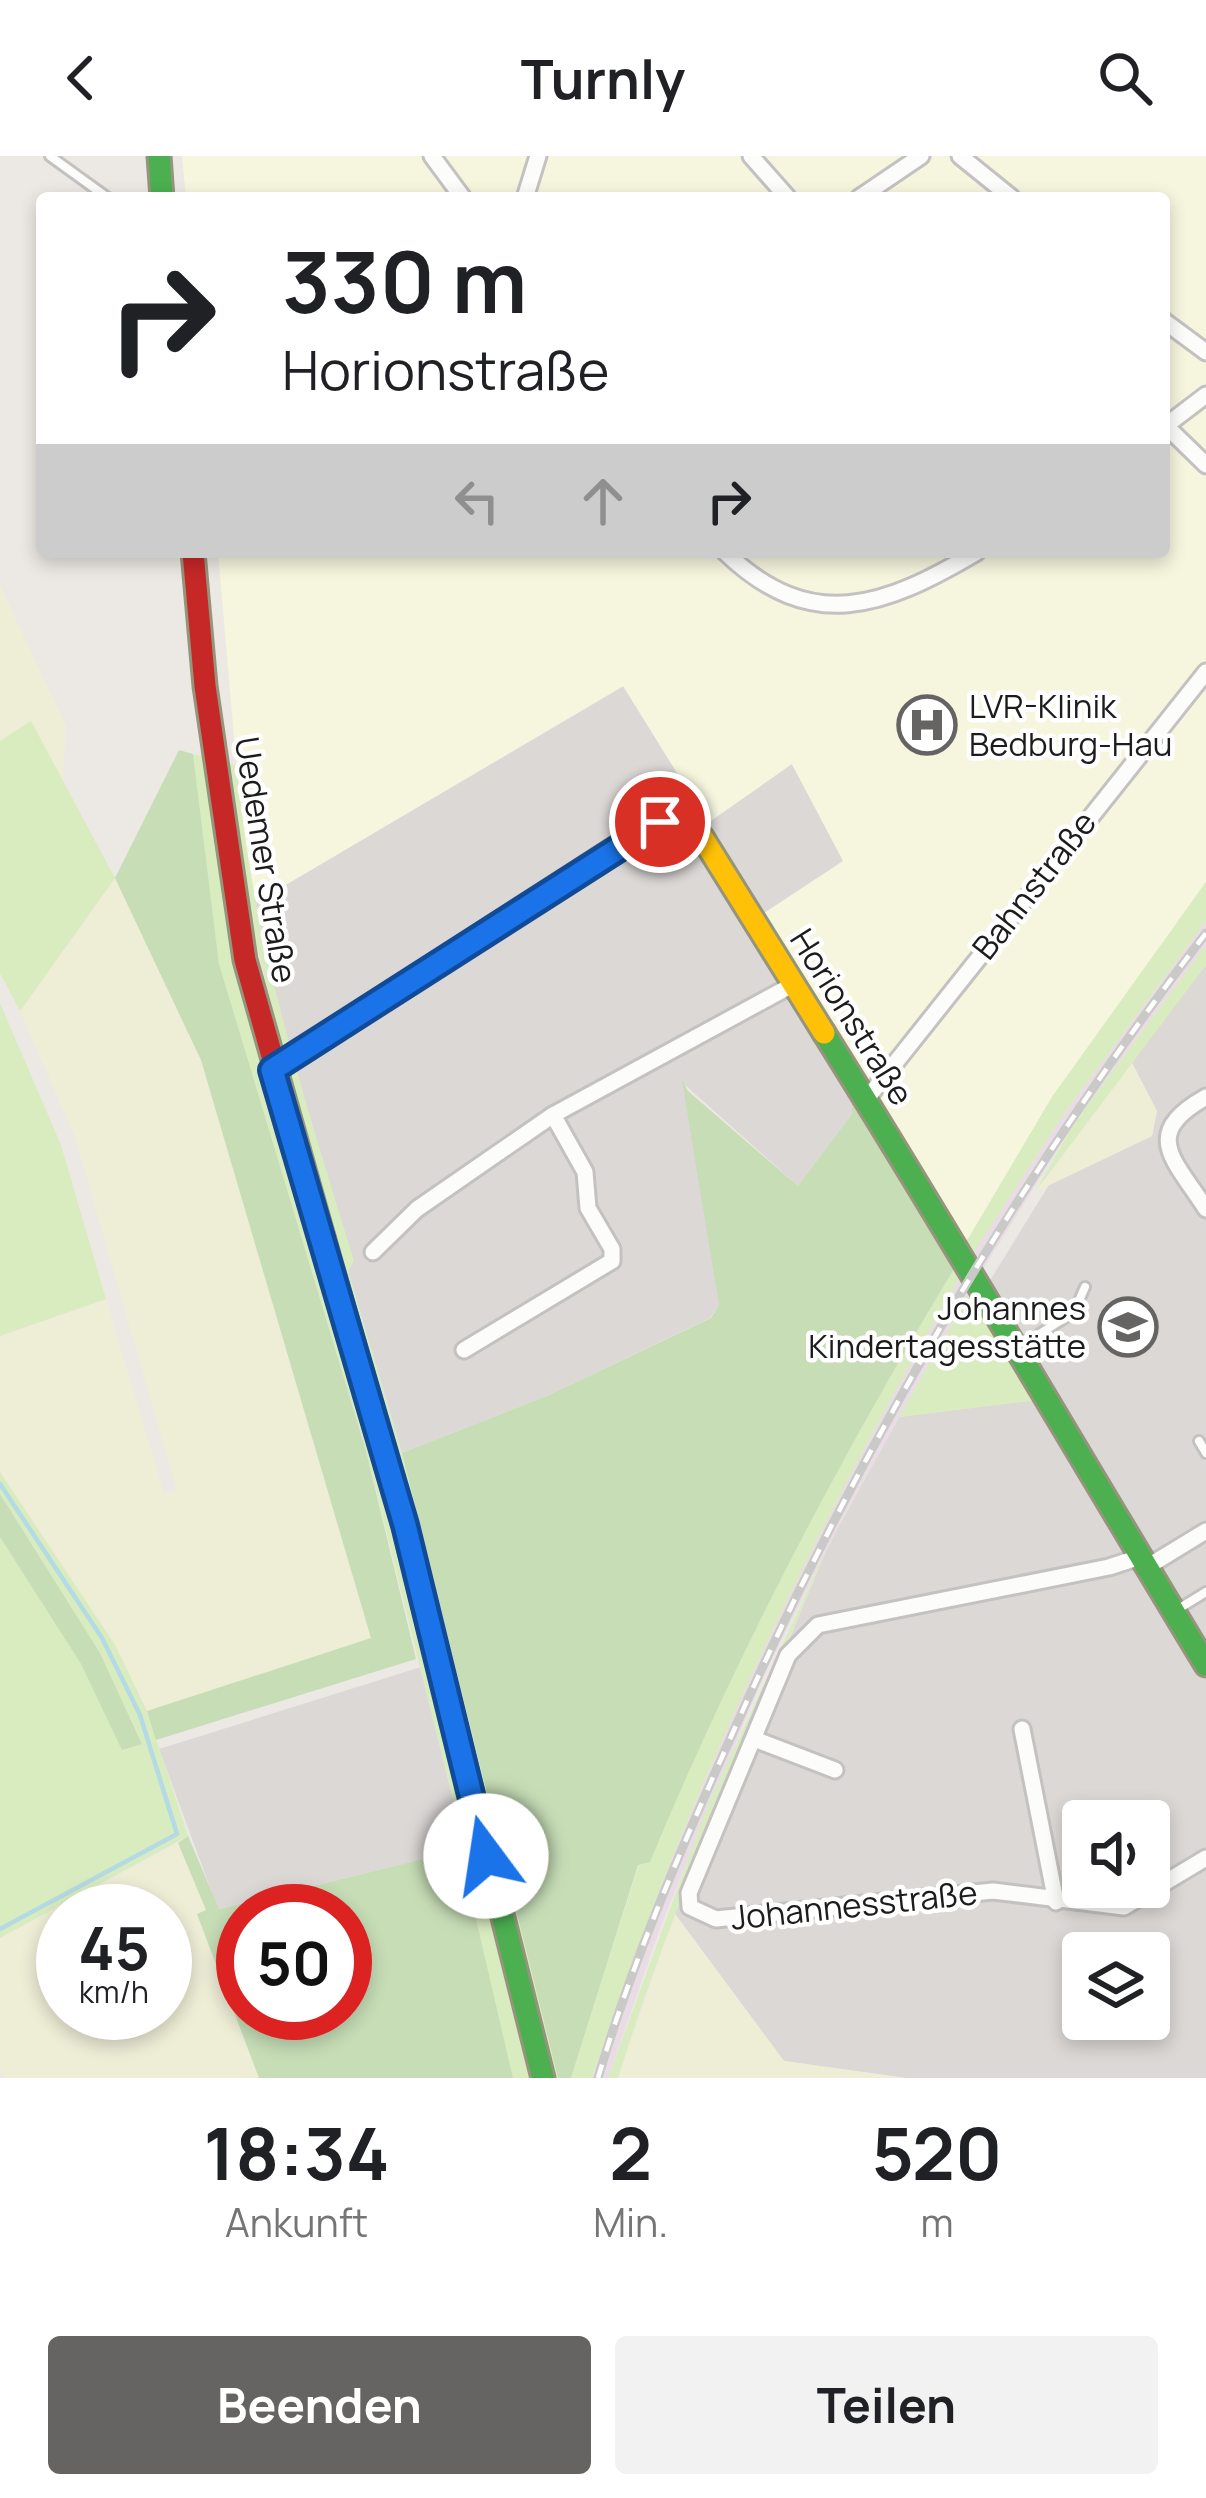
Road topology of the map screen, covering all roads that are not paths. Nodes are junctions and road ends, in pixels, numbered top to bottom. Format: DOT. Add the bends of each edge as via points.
graph roads {
  1 [pos="50,156"];
  2 [pos="159,156"];
  3 [pos="432,156"];
  4 [pos="538,156"];
  5 [pos="751,156"];
  6 [pos="921,156"];
  7 [pos="960,156"];
  8 [pos="100,192"];
  9 [pos="162,192"];
  10 [pos="459,192"];
  11 [pos="527,192"];
  12 [pos="783,192"];
  13 [pos="868,192"];
  14 [pos="1005,192"];
  15 [pos="1170,325"];
  16 [pos="1206,352"];
  17 [pos="1206,395"];
  18 [pos="1170,422"];
  19 [pos="1170,431"];
  20 [pos="1206,465"];
  21 [pos="194,558"];
  22 [pos="733,558"];
  23 [pos="965,558"];
  24 [pos="1206,672"];
  25 [pos="794,984"];
  26 [pos="272,1070"];
  27 [pos="1206,1097"];
  28 [pos="866,1101"];
  29 [pos="553,1115"];
  30 [pos="1206,1208"];
  31 [pos="373,1252"];
  32 [pos="1085,1286"];
  33 [pos="464,1349"];
  34 [pos="1015,1350"];
  35 [pos="1199,1441"];
  36 [pos="1206,1453"];
  37 [pos="1206,1531"];
  38 [pos="1143,1562"];
  39 [pos="1206,1592"];
  40 [pos="1174,1612"];
  41 [pos="1204,1657"];
  42 [pos="1022,1729"];
  43 [pos="754,1739"];
  44 [pos="835,1770"];
  45 [pos="1206,1858"];
  46 [pos="1057,1902"];
  47 [pos="543,2078"];
  1 -- 8 [label="lane"];
  2 -- 9 [label="main road"];
  3 -- 10 [label="street"];
  4 -- 11 [label="street"];
  5 -- 12 [label="street"];
  6 -- 13 [label="street"];
  7 -- 14 [label="street"];
  15 -- 16 [label="street"];
  17 -- 18 [label="street"];
  19 -- 20 [label="street"];
  21 -- 26 [label="main road, Uedemer Straße" via="231,877"];
  22 -- 23 [label="street" via="783,596 848,607"];
  24 -- 28 [label="street, Bahnstraße"];
  25 -- 26 [label="main road, Horionstraße" via="702,837 660,822"];
  25 -- 28 [label="main road, Horionstraße"];
  25 -- 29 [label="street"];
  26 -- 47 [label="main road, Uedemer Straße" via="405,1525"];
  27 -- 30 [label="street" via="1168,1123 1165,1134"];
  28 -- 34 [label="main road, Horionstraße"];
  29 -- 31 [label="street" via="418,1209"];
  29 -- 33 [label="street" via="585,1172 588,1208 611,1261"];
  32 -- 34 [label="lane" via="1074,1312"];
  34 -- 38 [label="main road, Horionstraße"];
  35 -- 36 [label="lane"];
  37 -- 38 [label="street"];
  38 -- 40 [label="main road, Horionstraße"];
  38 -- 43 [label="street, Johannesstraße" via="818,1624 788,1655"];
  39 -- 40 [label="lane"];
  40 -- 41 [label="main road, Horionstraße"];
  42 -- 46 [label="street"];
  43 -- 44 [label="street"];
  43 -- 46 [label="street, Johannesstraße" via="689,1893 699,1916 993,1892"];
  45 -- 46 [label="street, Johannesstraße" via="1124,1907"];
}
